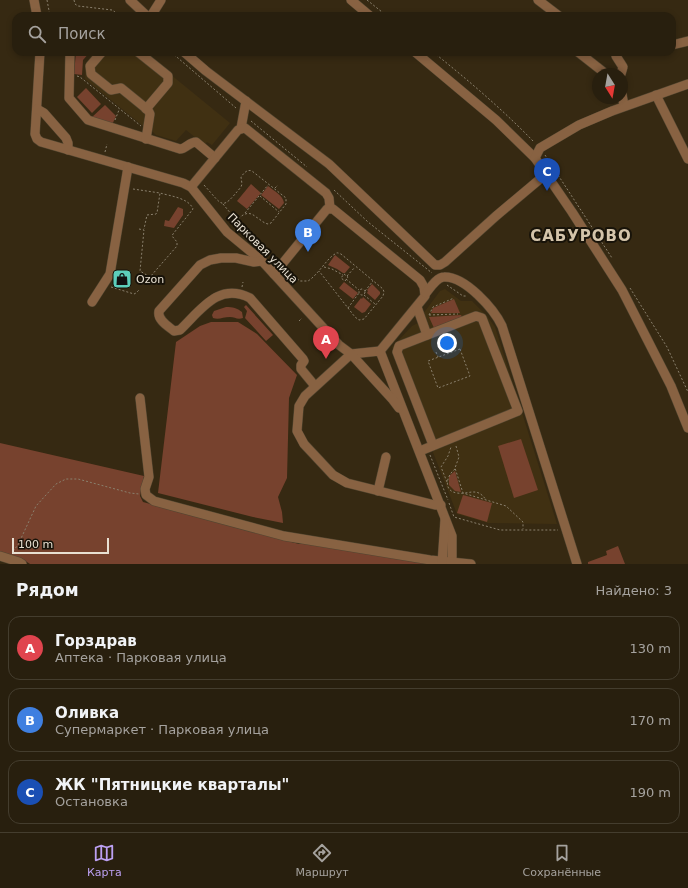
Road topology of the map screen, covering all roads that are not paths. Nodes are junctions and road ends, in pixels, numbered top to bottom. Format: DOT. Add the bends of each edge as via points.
graph roads {
  1 [pos="34,0"];
  2 [pos="130,0"];
  3 [pos="161,0"];
  4 [pos="351,0"];
  5 [pos="538,0"];
  6 [pos="36,12"];
  7 [pos="143,12"];
  8 [pos="154,12"];
  9 [pos="365,12"];
  10 [pos="554,12"];
  11 [pos="688,41"];
  12 [pos="676,44"];
  13 [pos="40,56"];
  14 [pos="70,56"];
  15 [pos="99,56"];
  16 [pos="143,56"];
  17 [pos="189,56"];
  18 [pos="420,56"];
  19 [pos="583,56"];
  20 [pos="616,56"];
  21 [pos="598,68"];
  22 [pos="623,68"];
  23 [pos="688,84"];
  24 [pos="656,95"];
  25 [pos="246,101"];
  26 [pos="624,106"];
  27 [pos="37,109"];
  28 [pos="146,109"];
  29 [pos="241,128"];
  30 [pos="147,135"];
  31 [pos="68,150"];
  32 [pos="215,158"];
  33 [pos="535,158"];
  34 [pos="688,159"];
  35 [pos="128,167"];
  36 [pos="546,174"];
  37 [pos="191,187"];
  38 [pos="330,208"];
  39 [pos="262,261"];
  40 [pos="440,265"];
  41 [pos="274,274"];
  42 [pos="441,278"];
  43 [pos="426,293"];
  44 [pos="92,302"];
  45 [pos="417,307"];
  46 [pos="427,335"];
  47 [pos="380,351"];
  48 [pos="351,354"];
  49 [pos="315,386"];
  50 [pos="140,398"];
  51 [pos="408,421"];
  52 [pos="688,428"];
  53 [pos="427,448"];
  54 [pos="386,457"];
  55 [pos="378,491"];
  56 [pos="441,505"];
  57 [pos="4,557"];
  58 [pos="447,563"];
  59 [pos="22,564"];
  60 [pos="471,564"];
  61 [pos="577,564"];
  1 -- 6 [label="street"];
  2 -- 7 [label="street"];
  3 -- 8 [label="street"];
  4 -- 9 [label="street"];
  5 -- 10 [label="street"];
  11 -- 12 [label="street"];
  13 -- 27 [label="street"];
  14 -- 30 [label="street" via="69,98 88,120"];
  15 -- 28 [label="street" via="90,66 91,74 111,90 121,88"];
  16 -- 28 [label="street" via="168,76 168,83"];
  17 -- 25 [label="street"];
  18 -- 33 [label="street" via="496,120"];
  19 -- 21 [label="street"];
  20 -- 22 [label="street"];
  23 -- 24 [label="street"];
  24 -- 26 [label="street"];
  24 -- 34 [label="street"];
  25 -- 29 [label="street"];
  25 -- 40 [label="street" via="329,164 419,251 435,265"];
  26 -- 33 [label="street" via="552,139 540,148"];
  27 -- 31 [label="street" via="44,113 66,138"];
  27 -- 31 [label="street" via="37,139"];
  28 -- 30 [label="street" via="150,114"];
  29 -- 32 [label="street"];
  29 -- 38 [label="street" via="245,128 326,194"];
  30 -- 32 [label="street" via="180,149 196,142"];
  31 -- 35 [label="street"];
  32 -- 37 [label="street"];
  33 -- 36 [label="street"];
  35 -- 37 [label="street"];
  35 -- 44 [label="street" via="110,274"];
  36 -- 40 [label="street"];
  36 -- 52 [label="street" via="622,290 671,386"];
  37 -- 39 [label="street, Парковая улица" via="227,232"];
  38 -- 41 [label="street"];
  38 -- 43 [label="street" via="420,280"];
  39 -- 41 [label="street, Парковая улица"];
  39 -- 49 [label="street" via="221,258 200,265 158,315 177,331 213,298 231,292 240,293 250,298 303,359 301,369"];
  40 -- 42 [label="street"];
  41 -- 48 [label="street, Парковая улица" via="339,345"];
  42 -- 43 [label="street"];
  42 -- 61 [label="street" via="461,281 490,307 502,326"];
  43 -- 45 [label="street"];
  45 -- 46 [label="street" via="425,316"];
  45 -- 47 [label="street"];
  46 -- 53 [label="street" via="399,346 396,352"];
  46 -- 53 [label="street" via="476,316 482,318 518,411"];
  47 -- 48 [label="street"];
  47 -- 51 [label="street"];
  48 -- 49 [label="street"];
  48 -- 51 [label="street, Парковая улица" via="393,400"];
  49 -- 55 [label="street" via="299,406 297,431 304,444 333,475 347,483"];
  50 -- 58 [label="street" via="148,477 145,489 146,495 154,501 284,536"];
  51 -- 53 [label="street"];
  53 -- 56 [label="street"];
  54 -- 55 [label="street"];
  55 -- 56 [label="street"];
  56 -- 58 [label="street" via="445,516"];
  57 -- 59 [label="street"];
  58 -- 60 [label="street"];
}
